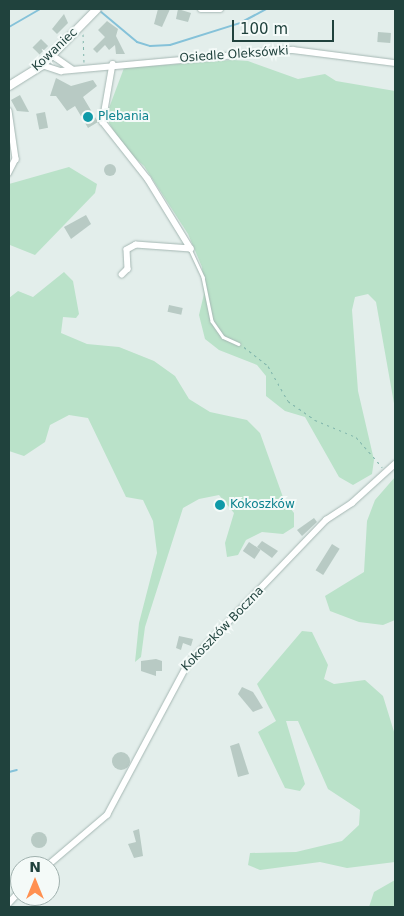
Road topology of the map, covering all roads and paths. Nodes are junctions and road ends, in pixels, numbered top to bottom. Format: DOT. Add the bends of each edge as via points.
graph roads {
  1 [pos="201,9"];
  2 [pos="220,9"];
  3 [pos="95,10"];
  4 [pos="82,31"];
  5 [pos="52,56"];
  6 [pos="84,63"];
  7 [pos="395,63"];
  8 [pos="113,64"];
  9 [pos="42,65"];
  10 [pos="72,69"];
  11 [pos="9,86"];
  12 [pos="9,111"];
  13 [pos="9,173"];
  14 [pos="191,249"];
  15 [pos="122,275"];
  16 [pos="239,344"];
  17 [pos="395,464"];
  18 [pos="385,472"];
  19 [pos="59,856"];
  1 -- 2 [label="street"];
  3 -- 5 [label="street, Kowaniec"];
  4 -- 6 [label="path"];
  5 -- 9 [label="street, Kowaniec"];
  5 -- 10 [label="street"];
  7 -- 8 [label="street, Osiedle Oleksówki" via="293,50"];
  8 -- 10 [label="street, Osiedle Oleksówki"];
  8 -- 14 [label="street" via="103,122 148,180"];
  9 -- 10 [label="street, Osiedle Oleksówki" via="50,70"];
  9 -- 11 [label="street, Kowaniec"];
  12 -- 13 [label="street" via="16,159"];
  14 -- 15 [label="street" via="136,245 127,250 128,269"];
  14 -- 16 [label="lane" via="203,277 212,321 223,337"];
  16 -- 18 [label="path" via="268,366 288,401 315,420 356,437 376,455"];
  17 -- 18 [label="street, Kokoszków Boczna"];
  18 -- 19 [label="street, Kokoszków Boczna" via="352,504 326,520 187,665 106,815"];
}
